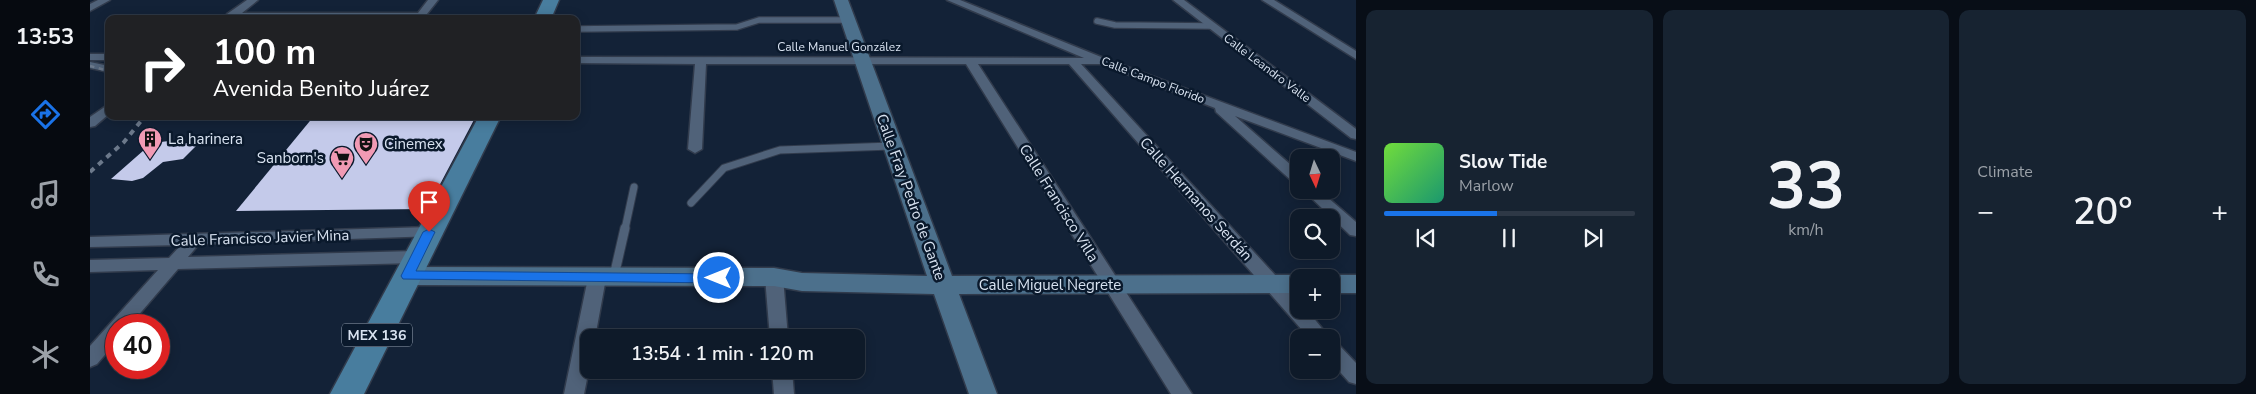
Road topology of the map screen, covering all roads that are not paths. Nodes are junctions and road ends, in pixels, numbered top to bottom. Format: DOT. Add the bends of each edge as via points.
graph roads {
  1 [pos="105,0"];
  2 [pos="253,0"];
  3 [pos="433,0"];
  4 [pos="551,0"];
  5 [pos="952,0"];
  6 [pos="1178,0"];
  7 [pos="1268,0"];
  8 [pos="90,8"];
  9 [pos="844,10"];
  10 [pos="233,15"];
  11 [pos="421,15"];
  12 [pos="544,15"];
  13 [pos="1097,21"];
  14 [pos="1212,26"];
  15 [pos="580,29"];
  16 [pos="1356,56"];
  17 [pos="90,57"];
  18 [pos="105,57"];
  19 [pos="580,60"];
  20 [pos="862,60"];
  21 [pos="701,61"];
  22 [pos="970,61"];
  23 [pos="1072,61"];
  24 [pos="1102,61"];
  25 [pos="90,65"];
  26 [pos="105,68"];
  27 [pos="1214,103"];
  28 [pos="105,111"];
  29 [pos="488,120"];
  30 [pos="90,123"];
  31 [pos="1356,135"];
  32 [pos="892,146"];
  33 [pos="695,149"];
  34 [pos="1356,157"];
  35 [pos="1290,172"];
  36 [pos="634,187"];
  37 [pos="1320,199"];
  38 [pos="691,203"];
  39 [pos="1356,231"];
  40 [pos="429,232"];
  41 [pos="354,235"];
  42 [pos="194,240"];
  43 [pos="90,242"];
  44 [pos="340,259"];
  45 [pos="172,264"];
  46 [pos="90,266"];
  47 [pos="408,273"];
  48 [pos="601,282"];
  49 [pos="774,283"];
  50 [pos="1110,284"];
  51 [pos="1272,284"];
  52 [pos="1290,284"];
  53 [pos="1340,284"];
  54 [pos="1356,284"];
  55 [pos="943,285"];
  56 [pos="129,314"];
  57 [pos="778,329"];
  58 [pos="1313,329"];
  59 [pos="105,342"];
  60 [pos="90,359"];
  61 [pos="1340,359"];
  62 [pos="1356,376"];
  63 [pos="783,379"];
  64 [pos="347,394"];
  65 [pos="574,394"];
  66 [pos="784,394"];
  67 [pos="984,394"];
  68 [pos="1182,394"];
  1 -- 8 [label="street"];
  2 -- 10 [label="street"];
  3 -- 11 [label="street"];
  4 -- 12 [label="main road"];
  5 -- 24 [label="street, Calle Campo Florido"];
  6 -- 14 [label="street, Calle Leandro Valle"];
  7 -- 16 [label="street"];
  9 -- 15 [label="lane" via="759,20 737,28"];
  9 -- 20 [label="street, Calle Fray Pedro de Gante"];
  13 -- 14 [label="lane" via="1115,25"];
  14 -- 31 [label="street, Calle Leandro Valle"];
  17 -- 18 [label="street"];
  19 -- 21 [label="street, Calle Manuel González"];
  20 -- 21 [label="street, Calle Manuel González"];
  20 -- 22 [label="street, Calle Manuel González"];
  20 -- 32 [label="street, Calle Fray Pedro de Gante"];
  21 -- 33 [label="street"];
  22 -- 23 [label="street, Calle Manuel González"];
  22 -- 50 [label="street, Calle Francisco Villa"];
  23 -- 24 [label="street, Calle Manuel González"];
  23 -- 51 [label="street, Calle Hermanos Serdán"];
  24 -- 27 [label="street, Calle Campo Florido"];
  25 -- 26 [label="street"];
  27 -- 34 [label="street, Calle Campo Florido"];
  27 -- 35 [label="street"];
  28 -- 30 [label="street"];
  29 -- 40 [label="main road, MEX 136"];
  32 -- 38 [label="lane" via="780,150 724,168"];
  32 -- 55 [label="street, Calle Fray Pedro de Gante"];
  36 -- 48 [label="lane"];
  37 -- 39 [label="street"];
  40 -- 41 [label="street, Calle Francisco Javier Mina"];
  40 -- 47 [label="main road, MEX 136"];
  41 -- 42 [label="street, Calle Francisco Javier Mina"];
  41 -- 44 [label="street"];
  42 -- 43 [label="street, Calle Francisco Javier Mina"];
  42 -- 45 [label="street"];
  44 -- 45 [label="street, Calle Francisco Javier Mina"];
  44 -- 47 [label="street, Calle Francisco Javier Mina"];
  45 -- 46 [label="street, Calle Francisco Javier Mina"];
  45 -- 56 [label="street"];
  47 -- 48 [label="street, Calle Miguel Negrete"];
  47 -- 64 [label="main road, MEX 136"];
  48 -- 49 [label="street, Calle Miguel Negrete"];
  48 -- 65 [label="street"];
  49 -- 55 [label="street, Calle Miguel Negrete"];
  49 -- 57 [label="street"];
  50 -- 51 [label="street, Calle Miguel Negrete"];
  50 -- 55 [label="street, Calle Miguel Negrete"];
  50 -- 68 [label="street, Calle Francisco Villa"];
  51 -- 52 [label="street, Calle Miguel Negrete"];
  51 -- 58 [label="street, Calle Hermanos Serdán"];
  53 -- 54 [label="street"];
  55 -- 67 [label="street, Calle Fray Pedro de Gante"];
  59 -- 60 [label="street"];
  61 -- 62 [label="street"];
  63 -- 66 [label="street"];
}
